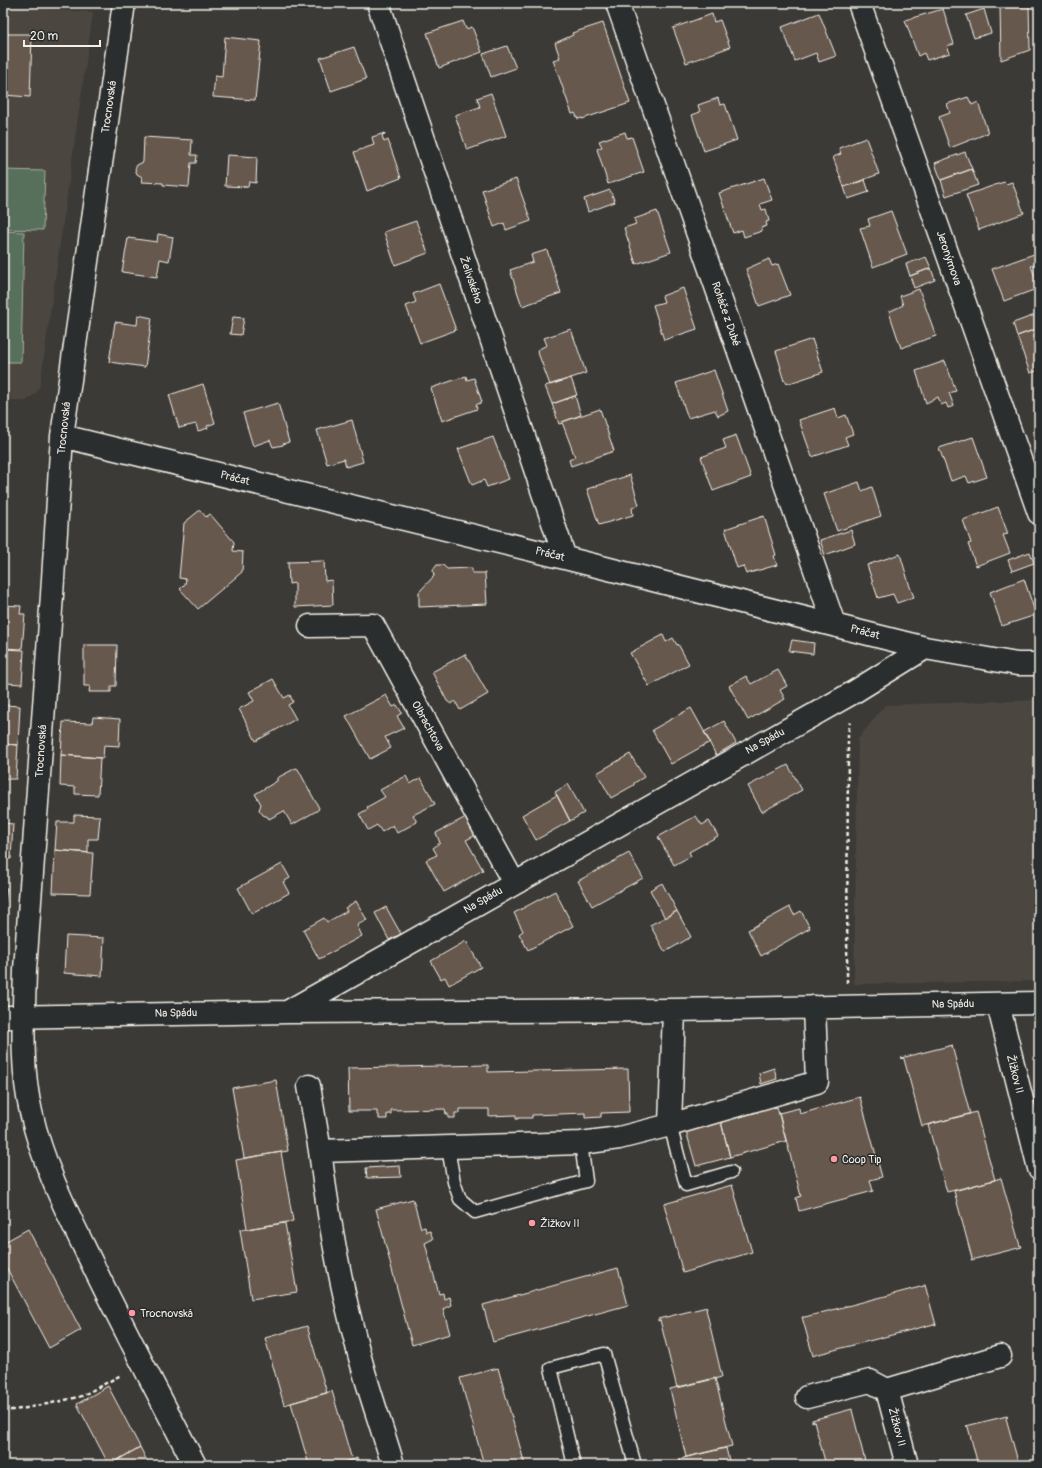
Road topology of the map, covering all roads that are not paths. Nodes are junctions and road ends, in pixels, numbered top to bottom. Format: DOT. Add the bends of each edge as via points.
graph roads {
  1 [pos="124,3"];
  2 [pos="378,3"];
  3 [pos="617,3"];
  4 [pos="858,3"];
  5 [pos="62,436"];
  6 [pos="1039,513"];
  7 [pos="565,558"];
  8 [pos="834,624"];
  9 [pos="310,626"];
  10 [pos="925,648"];
  11 [pos="1039,664"];
  12 [pos="514,883"];
  13 [pos="1039,1003"];
  14 [pos="998,1004"];
  15 [pos="814,1007"];
  16 [pos="674,1010"];
  17 [pos="288,1012"];
  18 [pos="13,1016"];
  19 [pos="309,1086"];
  20 [pos="670,1125"];
  21 [pos="581,1143"];
  22 [pos="448,1148"];
  23 [pos="320,1150"];
  24 [pos="1039,1168"];
  25 [pos="731,1172"];
  26 [pos="1000,1356"];
  27 [pos="886,1390"];
  28 [pos="807,1397"];
  29 [pos="195,1465"];
  30 [pos="393,1465"];
  31 [pos="574,1465"];
  32 [pos="635,1465"];
  33 [pos="907,1465"];
  1 -- 5 [label="street, Trocnovská"];
  2 -- 7 [label="street, Želivského"];
  3 -- 8 [label="street, Roháče z Dubé"];
  4 -- 6 [label="street, Jeronýmova"];
  5 -- 7 [label="street, Práčat"];
  5 -- 18 [label="street, Trocnovská" via="25,970"];
  7 -- 8 [label="street, Práčat"];
  8 -- 10 [label="street, Práčat"];
  9 -- 12 [label="street, Olbrachtova" via="373,625"];
  10 -- 11 [label="street, Práčat" via="1017,664"];
  10 -- 12 [label="street, Na Spádu" via="854,692"];
  12 -- 17 [label="street, Na Spádu"];
  13 -- 14 [label="street, Na Spádu"];
  14 -- 15 [label="street, Na Spádu"];
  14 -- 24 [label="street, Žižkov II"];
  15 -- 16 [label="street, Na Spádu"];
  15 -- 20 [label="street" via="817,1082"];
  16 -- 17 [label="street, Na Spádu"];
  16 -- 20 [label="street"];
  17 -- 18 [label="street, Na Spádu"];
  18 -- 29 [label="street, Trocnovská" via="24,1061 30,1110 45,1162 99,1279"];
  19 -- 23 [label="street"];
  20 -- 21 [label="street" via="619,1138"];
  20 -- 25 [label="lane" via="686,1185"];
  21 -- 22 [label="street"];
  21 -- 22 [label="lane" via="586,1181 475,1212 460,1199"];
  22 -- 23 [label="street"];
  23 -- 30 [label="street" via="326,1201 343,1288 356,1344"];
  26 -- 27 [label="street"];
  27 -- 28 [label="street" via="870,1381"];
  27 -- 33 [label="street, Žižkov II"];
  31 -- 32 [label="lane" via="551,1368 604,1354"];
}
